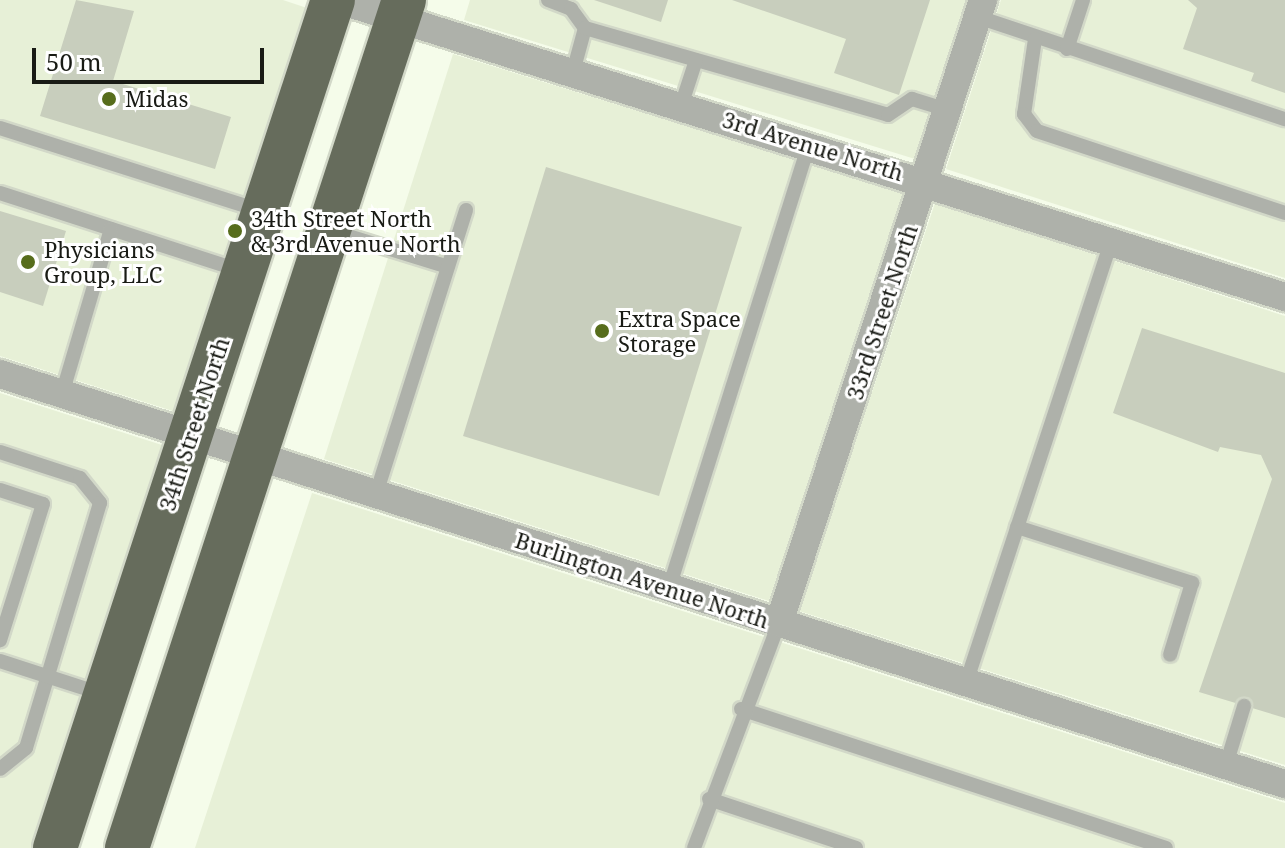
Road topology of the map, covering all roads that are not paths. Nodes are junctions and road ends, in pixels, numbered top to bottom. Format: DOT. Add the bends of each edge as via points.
graph roads {
  1 [pos="336,0"];
  2 [pos="548,0"];
  3 [pos="1083,0"];
  4 [pos="981,8"];
  5 [pos="401,9"];
  6 [pos="585,28"];
  7 [pos="1035,39"];
  8 [pos="1067,49"];
  9 [pos="696,60"];
  10 [pos="573,72"];
  11 [pos="681,106"];
  12 [pos="948,110"];
  13 [pos="1285,119"];
  14 [pos="0,128"];
  15 [pos="809,145"];
  16 [pos="925,181"];
  17 [pos="0,193"];
  18 [pos="466,210"];
  19 [pos="264,211"];
  20 [pos="1285,213"];
  21 [pos="111,229"];
  22 [pos="328,230"];
  23 [pos="1111,241"];
  24 [pos="448,267"];
  25 [pos="244,271"];
  26 [pos="1285,297"];
  27 [pos="0,374"];
  28 [pos="62,394"];
  29 [pos="190,435"];
  30 [pos="0,452"];
  31 [pos="253,455"];
  32 [pos="0,490"];
  33 [pos="376,494"];
  34 [pos="1017,527"];
  35 [pos="669,588"];
  36 [pos="779,623"];
  37 [pos="0,640"];
  38 [pos="1170,655"];
  39 [pos="0,661"];
  40 [pos="49,676"];
  41 [pos="966,683"];
  42 [pos="105,694"];
  43 [pos="1244,706"];
  44 [pos="741,709"];
  45 [pos="87,750"];
  46 [pos="1226,765"];
  47 [pos="0,769"];
  48 [pos="1285,784"];
  49 [pos="709,799"];
  50 [pos="55,848"];
  51 [pos="77,848"];
  52 [pos="127,848"];
  53 [pos="694,848"];
  54 [pos="856,848"];
  55 [pos="1166,848"];
  1 -- 5 [label="street, 3rd Avenue North"];
  1 -- 19 [label="highway, 34th Street North"];
  2 -- 6 [label="lane" via="571,9"];
  3 -- 8 [label="lane"];
  4 -- 7 [label="lane"];
  4 -- 12 [label="street, 33rd Street North"];
  5 -- 10 [label="street, 3rd Avenue North"];
  5 -- 22 [label="highway"];
  6 -- 9 [label="lane"];
  6 -- 10 [label="lane"];
  7 -- 8 [label="lane"];
  7 -- 20 [label="lane" via="1024,114 1037,131"];
  8 -- 13 [label="lane"];
  9 -- 11 [label="lane"];
  9 -- 12 [label="lane" via="888,115 912,99"];
  10 -- 11 [label="street, 3rd Avenue North"];
  11 -- 15 [label="street, 3rd Avenue North"];
  12 -- 16 [label="street, 33rd Street North"];
  14 -- 19 [label="lane"];
  15 -- 16 [label="street, 3rd Avenue North"];
  15 -- 35 [label="lane"];
  16 -- 23 [label="street, 3rd Avenue North"];
  16 -- 36 [label="street, 33rd Street North"];
  17 -- 21 [label="lane"];
  18 -- 24 [label="lane"];
  19 -- 25 [label="highway, 34th Street North"];
  21 -- 25 [label="lane"];
  21 -- 28 [label="lane"];
  22 -- 24 [label="lane"];
  22 -- 31 [label="highway"];
  23 -- 26 [label="street, 3rd Avenue North"];
  23 -- 34 [label="lane"];
  24 -- 33 [label="lane"];
  25 -- 29 [label="highway, 34th Street North"];
  27 -- 28 [label="street, Burlington Avenue North"];
  28 -- 29 [label="street, Burlington Avenue North"];
  29 -- 31 [label="street, Burlington Avenue North"];
  29 -- 42 [label="highway, 34th Street North"];
  30 -- 40 [label="lane" via="80,478 100,503"];
  31 -- 33 [label="street, Burlington Avenue North"];
  31 -- 52 [label="highway"];
  32 -- 37 [label="lane" via="43,504"];
  33 -- 35 [label="street, Burlington Avenue North"];
  34 -- 38 [label="lane" via="1192,583"];
  34 -- 41 [label="lane"];
  35 -- 36 [label="street, Burlington Avenue North"];
  36 -- 41 [label="street, Burlington Avenue North"];
  36 -- 44 [label="lane"];
  39 -- 40 [label="lane"];
  40 -- 42 [label="lane"];
  40 -- 47 [label="lane" via="26,748"];
  41 -- 46 [label="street, Burlington Avenue North"];
  42 -- 45 [label="highway, 34th Street North"];
  43 -- 46 [label="lane"];
  44 -- 49 [label="lane"];
  44 -- 55 [label="lane"];
  45 -- 50 [label="highway, 34th Street North"];
  45 -- 51 [label="highway"];
  46 -- 48 [label="street, Burlington Avenue North"];
  49 -- 53 [label="lane"];
  49 -- 54 [label="lane"];
}
